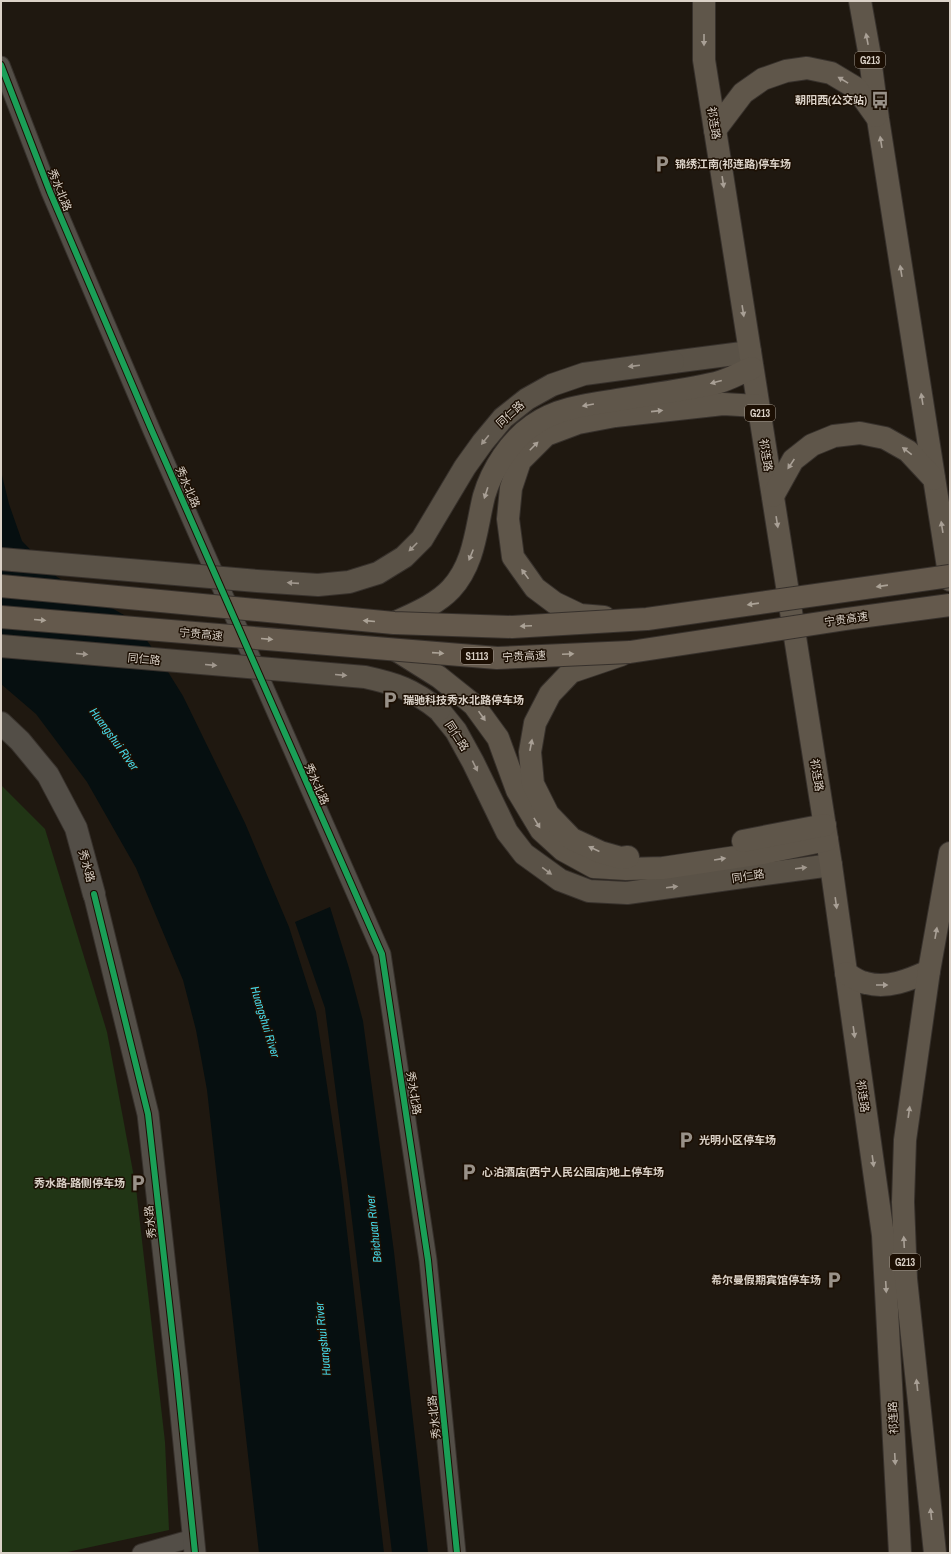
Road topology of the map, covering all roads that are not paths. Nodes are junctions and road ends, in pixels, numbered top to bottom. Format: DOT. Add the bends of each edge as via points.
graph roads {
  1 [pos="704,1"];
  2 [pos="860,1"];
  3 [pos="1,65"];
  4 [pos="878,119"];
  5 [pos="715,130"];
  6 [pos="751,360"];
  7 [pos="758,406"];
  8 [pos="934,479"];
  9 [pos="773,496"];
  10 [pos="1,559"];
  11 [pos="950,576"];
  12 [pos="950,580"];
  13 [pos="1,586"];
  14 [pos="950,605"];
  15 [pos="1,617"];
  16 [pos="647,619"];
  17 [pos="394,623"];
  18 [pos="1,646"];
  19 [pos="396,650"];
  20 [pos="630,652"];
  21 [pos="1,723"];
  22 [pos="525,787"];
  23 [pos="826,832"];
  24 [pos="950,853"];
  25 [pos="831,865"];
  26 [pos="94,894"];
  27 [pos="929,971"];
  28 [pos="846,973"];
  29 [pos="194,1545"];
  30 [pos="141,1553"];
  31 [pos="457,1553"];
  32 [pos="900,1553"];
  33 [pos="935,1553"];
  1 -- 5 [label="highway, 祁连路 / G213, one-way" via="704,60"];
  4 -- 2 [label="highway, G213, one-way"];
  3 -- 31 [label="street, 秀水北路" via="68,236 382,954 428,1260"];
  4 -- 5 [label="highway, one-way" via="856,88 832,73 807,68 786,71 763,79 743,93"];
  8 -- 4 [label="highway, G213, one-way"];
  5 -- 6 [label="highway, 祁连路 / G213, one-way"];
  6 -- 7 [label="highway, 祁连路 / G213"];
  6 -- 10 [label="main road, 同仁路, one-way, bridge" via="673,362 584,374 552,385 527,399 503,418 465,467 422,539 404,557 378,573 349,582 287,583"];
  6 -- 17 [label="highway, one-way" via="717,382 582,406 558,412 533,425 512,443 496,467 485,495 475,546 466,567 451,589 432,604"];
  7 -- 9 [label="highway, 祁连路 / G213"];
  16 -- 7 [label="highway, one-way, bridge" via="580,615 555,603 535,588 512,557 508,519 511,488 520,461 546,435 578,423 615,416 723,404"];
  8 -- 9 [label="highway, one-way" via="908,451 885,438 860,433 834,436 812,445 793,460"];
  12 -- 8 [label="highway, G213, one-way"];
  9 -- 23 [label="highway, 祁连路 / G213, one-way"];
  11 -- 16 [label="highway, one-way, bridge"];
  17 -- 13 [label="highway, one-way, bridge"];
  14 -- 20 [label="highway, 宁贵高速 / S1113, bridge" via="846,618"];
  15 -- 19 [label="highway, 宁贵高速 / S1113, one-way, bridge"];
  16 -- 17 [label="highway, one-way, bridge" via="512,627"];
  18 -- 25 [label="main road, 同仁路, one-way, bridge" via="365,677 394,684 420,695 439,710 456,730 507,832 524,854 560,880 589,891 627,893"];
  19 -- 20 [label="highway, 宁贵高速 / S1113, one-way, bridge" via="497,658"];
  19 -- 22 [label="highway, one-way" via="439,677 474,705 498,738"];
  22 -- 20 [label="highway, one-way, bridge" via="535,723 550,694 571,672"];
  21 -- 26 [label="main road, 秀水路" via="20,741 55,788 76,828"];
  22 -- 23 [label="highway" via="572,839 620,858 754,839"];
  23 -- 25 [label="highway, 祁连路 / G213"];
  27 -- 24 [label="highway, G213, one-way"];
  25 -- 28 [label="highway, 祁连路 / G213, one-way"];
  26 -- 29 [label="street, 秀水路" via="148,1114"];
  28 -- 27 [label="highway, one-way" via="864,983 883,986 907,981"];
  33 -- 27 [label="highway, G213, one-way" via="906,1279 903,1202 906,1140"];
  28 -- 32 [label="highway, 祁连路 / G213, one-way" via="883,1234"];
  29 -- 30 [label="street"];
}
